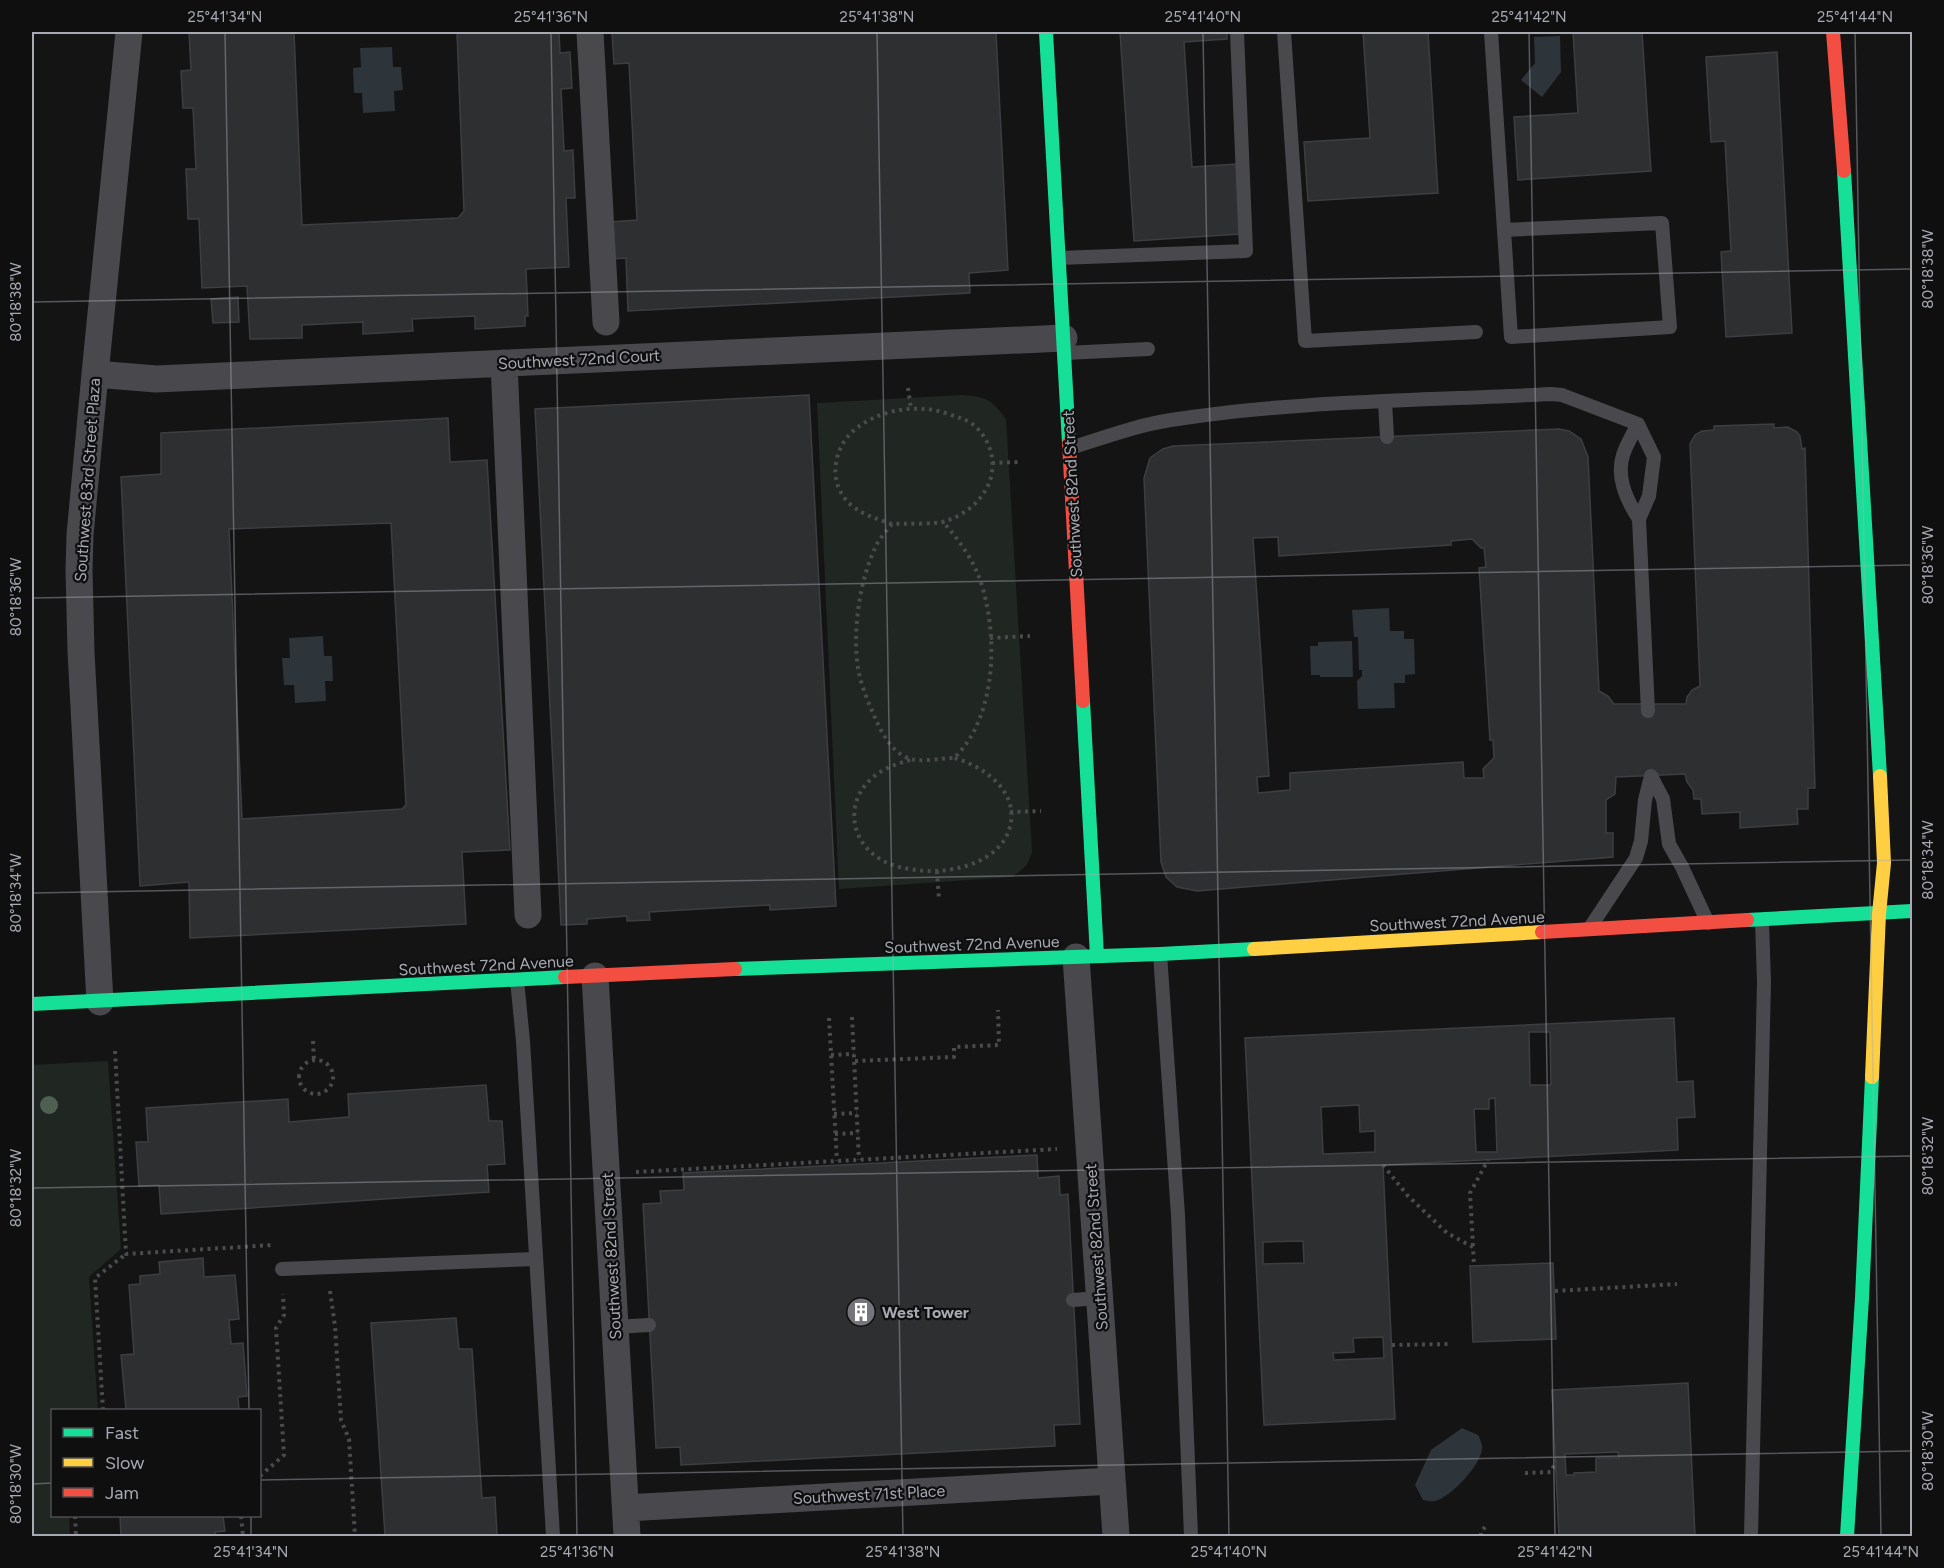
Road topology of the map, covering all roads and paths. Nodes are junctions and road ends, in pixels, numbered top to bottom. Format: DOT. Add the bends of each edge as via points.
graph roads {
  1 [pos="129,32"];
  2 [pos="590,32"];
  3 [pos="1046,32"];
  4 [pos="1237,32"];
  5 [pos="1284,32"];
  6 [pos="1491,32"];
  7 [pos="1833,32"];
  8 [pos="1504,230"];
  9 [pos="1059,258"];
  10 [pos="606,322"];
  11 [pos="1476,332"];
  12 [pos="1064,345"];
  13 [pos="1148,349"];
  14 [pos="504,363"];
  15 [pos="95,374"];
  16 [pos="908,388"];
  17 [pos="1385,402"];
  18 [pos="911,409"];
  19 [pos="1638,424"];
  20 [pos="1387,437"];
  21 [pos="1070,447"];
  22 [pos="1019,462"];
  23 [pos="993,463"];
  24 [pos="1639,519"];
  25 [pos="944,523"];
  26 [pos="892,524"];
  27 [pos="1030,636"];
  28 [pos="990,638"];
  29 [pos="1648,711"];
  30 [pos="954,758"];
  31 [pos="910,760"];
  32 [pos="1041,811"];
  33 [pos="1010,812"];
  34 [pos="937,871"];
  35 [pos="939,900"];
  36 [pos="1912,911"];
  37 [pos="1879,914"];
  38 [pos="528,915"];
  39 [pos="1762,920"];
  40 [pos="1708,924"];
  41 [pos="1588,930"];
  42 [pos="1160,954"];
  43 [pos="1087,956"];
  44 [pos="595,976"];
  45 [pos="517,980"];
  46 [pos="100,1002"];
  47 [pos="32,1004"];
  48 [pos="998,1010"];
  49 [pos="852,1017"];
  50 [pos="829,1018"];
  51 [pos="313,1041"];
  52 [pos="115,1051"];
  53 [pos="854,1054"];
  54 [pos="831,1055"];
  55 [pos="314,1060"];
  56 [pos="855,1061"];
  57 [pos="857,1113"];
  58 [pos="834,1114"];
  59 [pos="858,1133"];
  60 [pos="835,1134"];
  61 [pos="1068,1148"];
  62 [pos="859,1160"];
  63 [pos="1488,1160"];
  64 [pos="837,1161"];
  65 [pos="1383,1165"];
  66 [pos="626,1172"];
  67 [pos="1473,1247"];
  68 [pos="126,1254"];
  69 [pos="535,1259"];
  70 [pos="1474,1266"];
  71 [pos="282,1269"];
  72 [pos="1677,1284"];
  73 [pos="330,1286"];
  74 [pos="1555,1291"];
  75 [pos="650,1325"];
  76 [pos="615,1326"];
  77 [pos="1452,1344"];
  78 [pos="1392,1345"];
  79 [pos="103,1409"];
  80 [pos="1556,1461"];
  81 [pos="1526,1473"];
  82 [pos="261,1475"];
  83 [pos="1112,1481"];
  84 [pos="626,1508"];
  85 [pos="75,1517"];
  86 [pos="241,1517"];
  87 [pos="1485,1527"];
  88 [pos="76,1536"];
  89 [pos="243,1536"];
  90 [pos="355,1536"];
  91 [pos="553,1536"];
  92 [pos="627,1536"];
  93 [pos="1116,1536"];
  94 [pos="1191,1536"];
  95 [pos="1481,1536"];
  96 [pos="1751,1536"];
  97 [pos="1847,1536"];
  1 -- 15 [label="street, Southwest 83rd Street Plaza"];
  2 -- 10 [label="street"];
  3 -- 9 [label="main road, Southwest 82nd Street"];
  4 -- 9 [label="lane" via="1246,251"];
  5 -- 11 [label="lane" via="1305,341"];
  6 -- 8 [label="lane"];
  7 -- 37 [label="main road" via="1871,595 1884,863"];
  8 -- 8 [label="lane" via="1511,337 1670,327 1662,223"];
  9 -- 12 [label="main road, Southwest 82nd Street"];
  12 -- 13 [label="lane"];
  12 -- 14 [label="street, Southwest 72nd Court"];
  12 -- 21 [label="main road, Southwest 82nd Street"];
  14 -- 15 [label="street, Southwest 72nd Court" via="156,379"];
  14 -- 38 [label="street"];
  15 -- 46 [label="street, Southwest 83rd Street Plaza" via="80,536 79,599"];
  16 -- 18 [label="path"];
  17 -- 19 [label="lane" via="1551,394"];
  17 -- 20 [label="lane"];
  17 -- 21 [label="lane" via="1273,408 1170,420"];
  18 -- 23 [label="path" via="938,411 966,420 983,434"];
  18 -- 26 [label="path" via="859,426 845,439 834,472 838,489 850,504 868,516"];
  19 -- 24 [label="lane" via="1654,457 1649,496"];
  19 -- 24 [label="lane" via="1621,467 1626,500"];
  21 -- 43 [label="main road, Southwest 82nd Street"];
  22 -- 23 [label="path"];
  23 -- 25 [label="path" via="992,479 980,501"];
  24 -- 29 [label="lane"];
  25 -- 26 [label="path"];
  25 -- 28 [label="path" via="976,570 986,599"];
  26 -- 31 [label="path" via="879,541 862,584 856,638 858,668 882,733 897,753"];
  27 -- 28 [label="path"];
  28 -- 30 [label="path" via="991,664 985,701 973,733"];
  30 -- 31 [label="path"];
  30 -- 33 [label="path" via="989,773 1003,788"];
  31 -- 34 [label="path" via="881,771 870,780 859,794 854,824 870,852 884,862"];
  32 -- 33 [label="path"];
  33 -- 34 [label="path" via="1005,837 992,853 972,864"];
  34 -- 35 [label="path"];
  36 -- 37 [label="main road, Southwest 72nd Avenue"];
  37 -- 39 [label="main road, Southwest 72nd Avenue"];
  37 -- 97 [label="main road"];
  39 -- 40 [label="main road, Southwest 72nd Avenue"];
  39 -- 96 [label="lane" via="1764,983"];
  40 -- 41 [label="main road, Southwest 72nd Avenue"];
  40 -- 41 [label="lane" via="1669,844 1663,799 1651,776 1636,858"];
  41 -- 42 [label="main road, Southwest 72nd Avenue"];
  42 -- 43 [label="main road, Southwest 72nd Avenue"];
  42 -- 94 [label="lane" via="1178,1215"];
  43 -- 44 [label="main road, Southwest 72nd Avenue"];
  43 -- 83 [label="street, Southwest 82nd Street" via="1086,1299"];
  44 -- 45 [label="main road, Southwest 72nd Avenue"];
  44 -- 76 [label="street, Southwest 82nd Street"];
  45 -- 46 [label="main road, Southwest 72nd Avenue"];
  45 -- 69 [label="lane"];
  46 -- 47 [label="main road, Southwest 72nd Avenue"];
  48 -- 56 [label="path" via="999,1046 954,1047 954,1057"];
  49 -- 53 [label="path"];
  50 -- 54 [label="path"];
  51 -- 55 [label="path"];
  52 -- 68 [label="path"];
  53 -- 54 [label="path"];
  53 -- 56 [label="path"];
  54 -- 58 [label="path"];
  55 -- 55 [label="path" via="304,1064 299,1075 301,1086 314,1095 326,1092 333,1077 325,1062"];
  56 -- 57 [label="path"];
  57 -- 58 [label="path"];
  57 -- 59 [label="path"];
  58 -- 60 [label="path"];
  59 -- 60 [label="path"];
  59 -- 62 [label="path"];
  60 -- 64 [label="path"];
  61 -- 62 [label="path"];
  62 -- 64 [label="path"];
  63 -- 67 [label="path" via="1470,1193"];
  64 -- 66 [label="path"];
  65 -- 67 [label="path" via="1408,1196 1447,1233"];
  67 -- 70 [label="path"];
  68 -- 71 [label="path" via="281,1245"];
  68 -- 79 [label="path" via="95,1278"];
  69 -- 71 [label="lane"];
  69 -- 91 [label="lane"];
  71 -- 82 [label="path" via="284,1315 276,1328 284,1455"];
  72 -- 74 [label="path"];
  73 -- 90 [label="path" via="341,1420 349,1439"];
  75 -- 76 [label="lane"];
  76 -- 84 [label="street, Southwest 82nd Street"];
  77 -- 78 [label="path"];
  80 -- 81 [label="path" via="1551,1472"];
  83 -- 84 [label="street, Southwest 71st Place"];
  83 -- 93 [label="street, Southwest 82nd Street"];
  84 -- 92 [label="street, Southwest 82nd Street"];
  85 -- 88 [label="path"];
  86 -- 89 [label="path"];
  87 -- 95 [label="path"];
}
